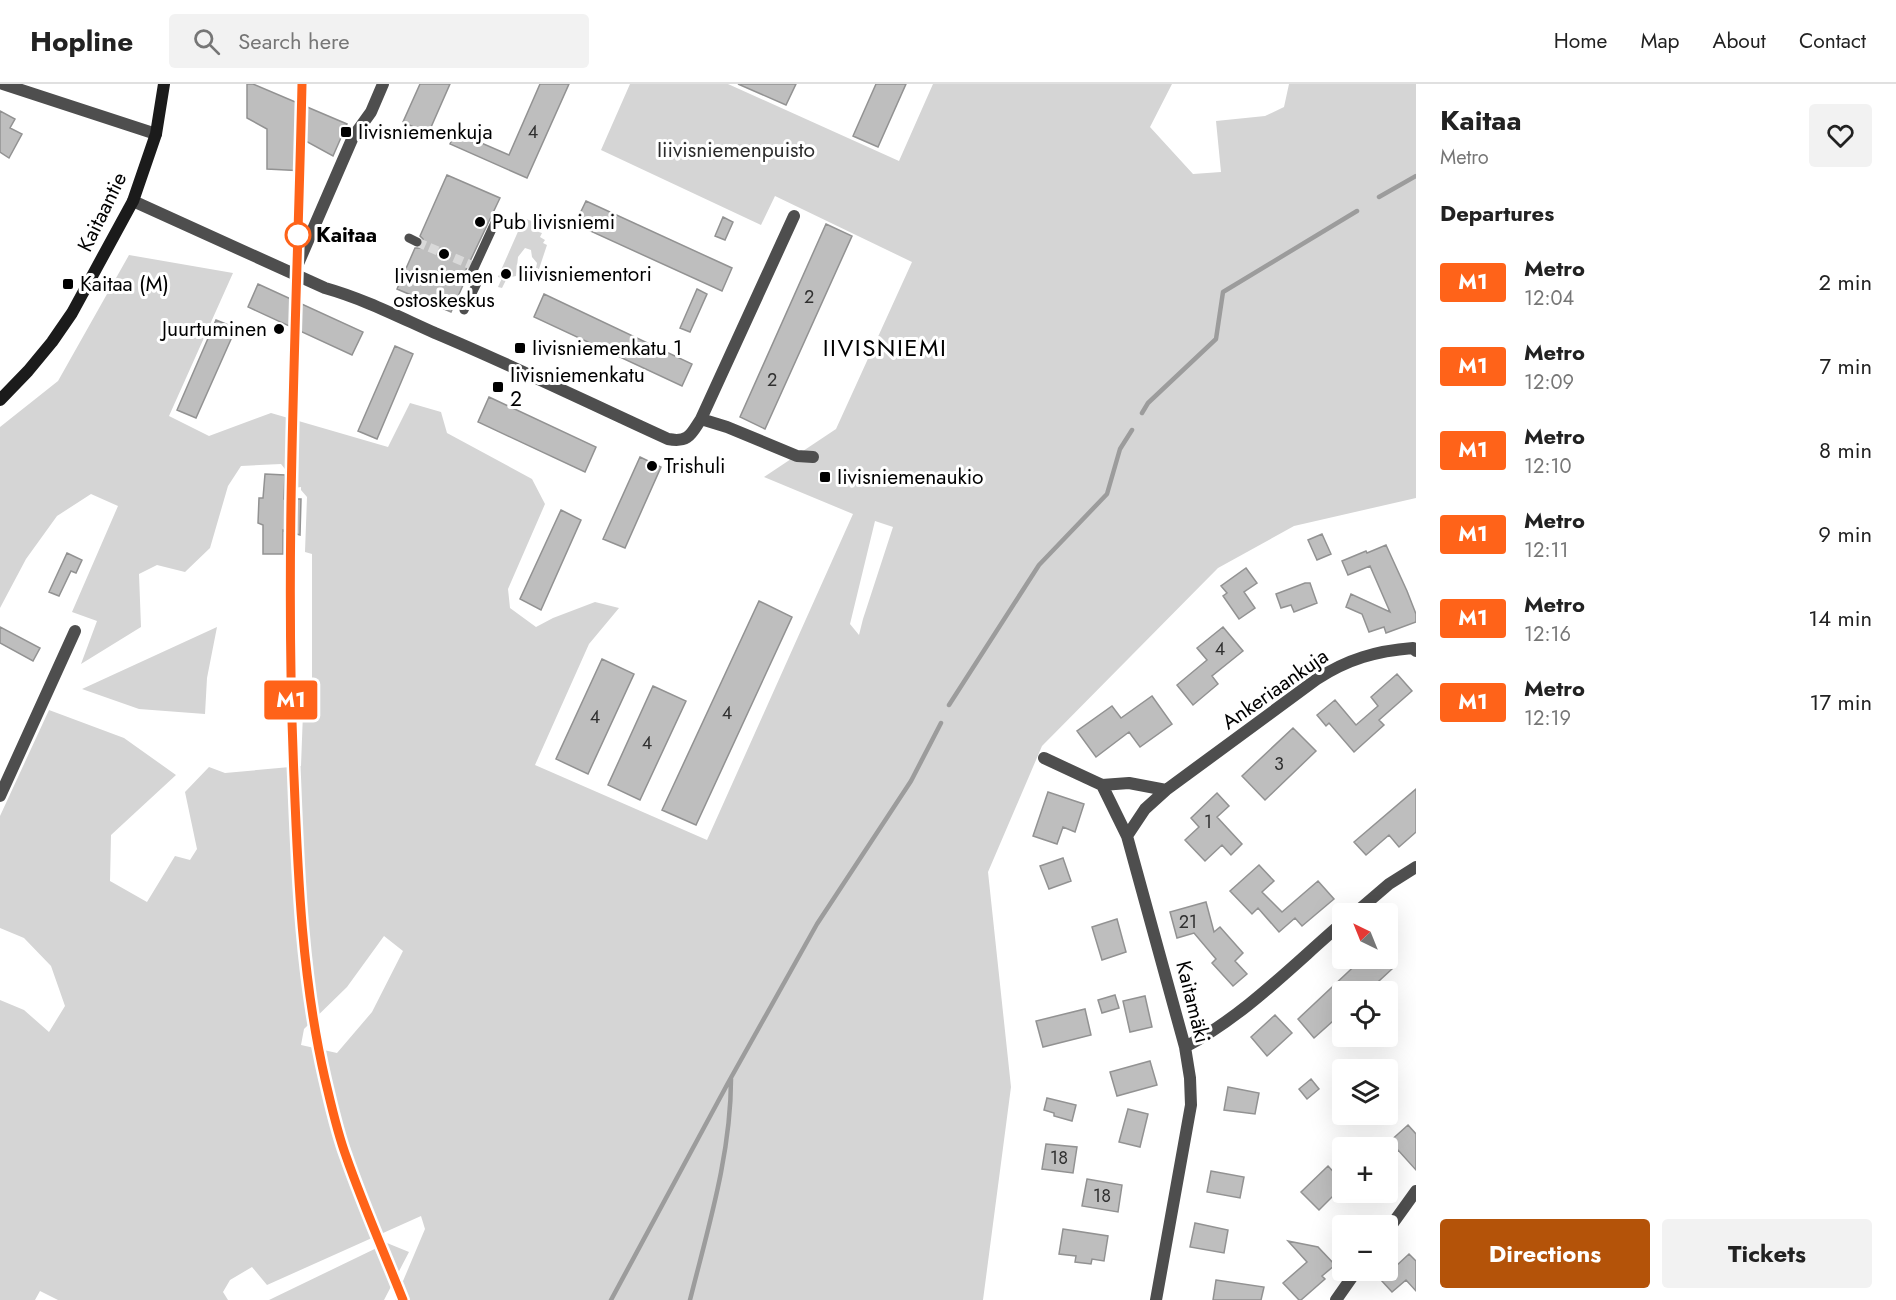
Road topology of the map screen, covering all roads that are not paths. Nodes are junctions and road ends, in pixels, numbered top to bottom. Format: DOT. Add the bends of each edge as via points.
graph roads {
  1 [pos="3,84"];
  2 [pos="164,84"];
  3 [pos="383,84"];
  4 [pos="156,134"];
  5 [pos="133,201"];
  6 [pos="498,216"];
  7 [pos="794,216"];
  8 [pos="294,273"];
  9 [pos="464,310"];
  10 [pos="0,400"];
  11 [pos="701,418"];
  12 [pos="813,457"];
  13 [pos="75,632"];
  14 [pos="1415,648"];
  15 [pos="1044,758"];
  16 [pos="1102,785"];
  17 [pos="1166,790"];
  18 [pos="0,796"];
  19 [pos="1128,836"];
  20 [pos="1416,867"];
  21 [pos="1367,903"];
  22 [pos="1332,932"];
  23 [pos="1185,1047"];
  24 [pos="1416,1191"];
  25 [pos="1398,1216"];
  26 [pos="1349,1281"];
  27 [pos="1156,1300"];
  28 [pos="1336,1300"];
  1 -- 4 [label="street"];
  2 -- 4 [label="main road, Kaitaantie"];
  3 -- 8 [label="street" via="371,112 353,137"];
  4 -- 5 [label="main road, Kaitaantie"];
  5 -- 8 [label="street"];
  5 -- 10 [label="main road, Kaitaantie" via="72,313 52,342"];
  6 -- 9 [label="street" via="473,266 469,279 477,283"];
  7 -- 11 [label="street"];
  8 -- 11 [label="street" via="379,307 668,439 688,438"];
  11 -- 12 [label="street" via="797,456"];
  13 -- 18 [label="street"];
  14 -- 17 [label="street, Ankeriaankuja" via="1359,657 1332,670"];
  15 -- 16 [label="street"];
  16 -- 17 [label="street" via="1129,783"];
  16 -- 19 [label="street, Kaitamäki"];
  17 -- 19 [label="street, Ankeriaankuja" via="1145,809"];
  19 -- 23 [label="street, Kaitamäki"];
  20 -- 21 [label="street"];
  22 -- 23 [label="street" via="1265,991"];
  23 -- 27 [label="street, Kaitamäki" via="1191,1105"];
  24 -- 25 [label="street"];
  26 -- 28 [label="street"];
}
